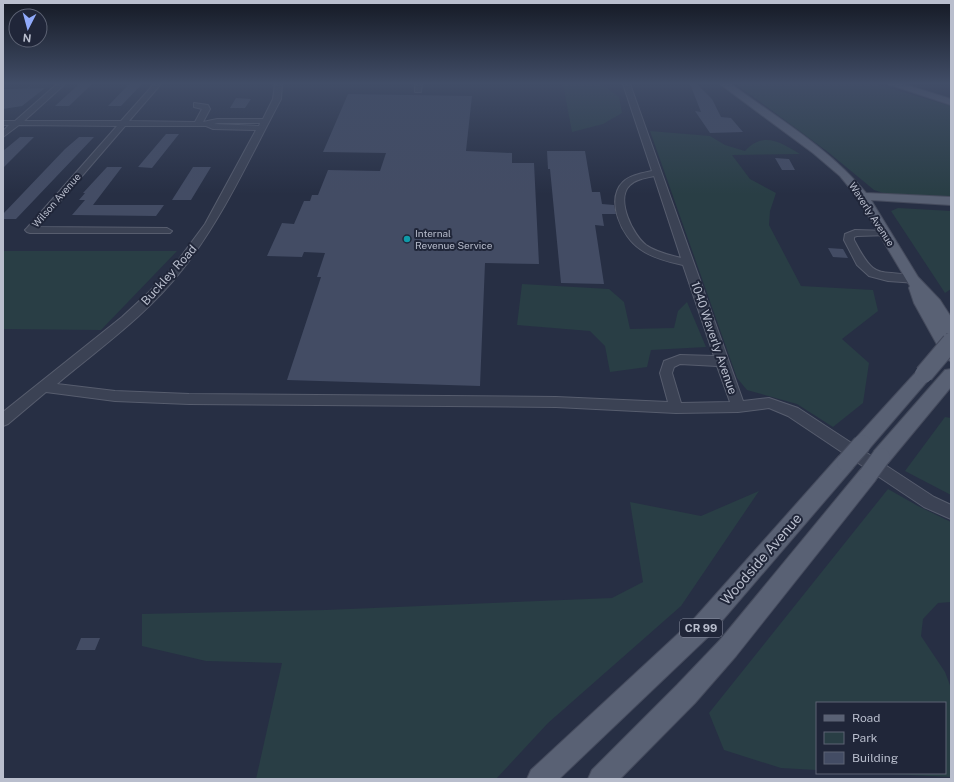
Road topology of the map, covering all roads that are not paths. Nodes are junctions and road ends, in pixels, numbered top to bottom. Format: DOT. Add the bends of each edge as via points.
graph roads {
  1 [pos="124,120"];
  2 [pos="199,120"];
  3 [pos="265,120"];
  4 [pos="638,120"];
  5 [pos="774,120"];
  6 [pos="18,122"];
  7 [pos="3,123"];
  8 [pos="121,124"];
  9 [pos="197,124"];
  10 [pos="263,124"];
  11 [pos="3,135"];
  12 [pos="656,173"];
  13 [pos="862,196"];
  14 [pos="951,201"];
  15 [pos="167,231"];
  16 [pos="885,233"];
  17 [pos="687,262"];
  18 [pos="914,280"];
  19 [pos="951,329"];
  20 [pos="951,342"];
  21 [pos="951,355"];
  22 [pos="721,362"];
  23 [pos="951,374"];
  24 [pos="44,387"];
  25 [pos="738,407"];
  26 [pos="676,408"];
  27 [pos="3,420"];
  28 [pos="951,512"];
  29 [pos="540,779"];
  30 [pos="600,779"];
  1 -- 8 [label="street, Wilson Avenue"];
  2 -- 9 [label="street"];
  3 -- 10 [label="street, Buckley Road"];
  4 -- 12 [label="street, 1040 Waverly Avenue"];
  5 -- 13 [label="main road, Waverly Avenue" via="828,160 844,174"];
  6 -- 7 [label="street"];
  6 -- 8 [label="street"];
  6 -- 11 [label="street"];
  8 -- 9 [label="street"];
  8 -- 15 [label="street, Wilson Avenue" via="30,230"];
  9 -- 10 [label="street" via="217,121"];
  10 -- 24 [label="street, Buckley Road" via="213,220 191,252 140,307"];
  12 -- 17 [label="street, 1040 Waverly Avenue"];
  12 -- 17 [label="street" via="634,179 624,186 620,202 626,227 642,247 665,258"];
  13 -- 14 [label="main road"];
  13 -- 16 [label="main road, Waverly Avenue"];
  16 -- 18 [label="main road, Waverly Avenue"];
  16 -- 18 [label="street" via="855,233 849,236 860,263 865,269 884,277"];
  17 -- 22 [label="street, 1040 Waverly Avenue"];
  18 -- 19 [label="main road, Waverly Avenue" via="936,304"];
  18 -- 21 [label="main road, Waverly Avenue" via="921,303"];
  20 -- 29 [label="main road, Woodside Avenue / CR 99, bridge" via="701,628"];
  22 -- 25 [label="street, 1040 Waverly Avenue"];
  22 -- 26 [label="street" via="682,360 668,364 666,373"];
  23 -- 30 [label="main road, CR 99, bridge" via="728,648 686,694"];
  24 -- 26 [label="street" via="115,396 189,399 556,402"];
  24 -- 27 [label="street, Buckley Road"];
  25 -- 26 [label="street"];
  25 -- 28 [label="street, 1040 Waverly Avenue" via="769,404 793,412 929,502"];
}
